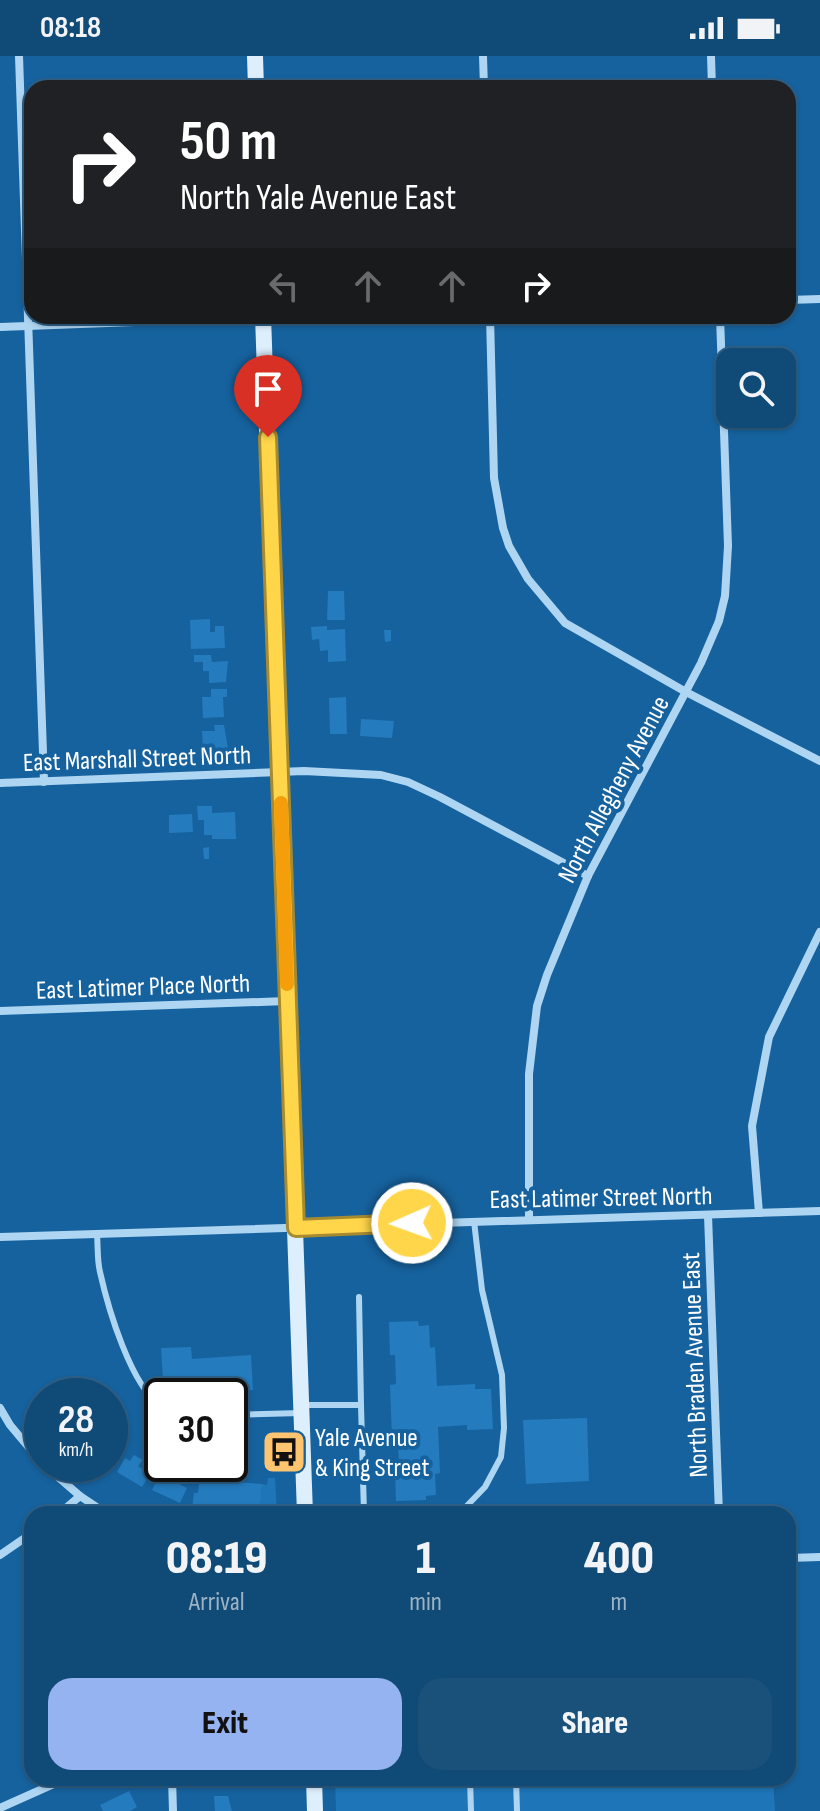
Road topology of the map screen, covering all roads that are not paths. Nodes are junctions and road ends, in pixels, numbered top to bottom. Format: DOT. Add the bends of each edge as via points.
graph roads {
  1 [pos="19,56"];
  2 [pos="255,56"];
  3 [pos="483,56"];
  4 [pos="711,56"];
  5 [pos="256,80"];
  6 [pos="484,80"];
  7 [pos="712,80"];
  8 [pos="24,206"];
  9 [pos="820,299"];
  10 [pos="796,300"];
  11 [pos="80,324"];
  12 [pos="263,324"];
  13 [pos="490,324"];
  14 [pos="720,324"];
  15 [pos="28,326"];
  16 [pos="0,327"];
  17 [pos="686,692"];
  18 [pos="820,761"];
  19 [pos="281,772"];
  20 [pos="44,782"];
  21 [pos="0,783"];
  22 [pos="588,876"];
  23 [pos="820,932"];
  24 [pos="288,1001"];
  25 [pos="0,1011"];
  26 [pos="820,1211"];
  27 [pos="759,1213"];
  28 [pos="708,1215"];
  29 [pos="529,1219"];
  30 [pos="474,1221"];
  31 [pos="296,1228"];
  32 [pos="97,1234"];
  33 [pos="0,1237"];
  34 [pos="359,1297"];
  35 [pos="144,1388"];
  36 [pos="361,1405"];
  37 [pos="0,1408"];
  38 [pos="301,1409"];
  39 [pos="248,1413"];
  40 [pos="24,1442"];
  41 [pos="63,1482"];
  42 [pos="80,1496"];
  43 [pos="68,1506"];
  44 [pos="95,1506"];
  45 [pos="305,1506"];
  46 [pos="364,1506"];
  47 [pos="467,1506"];
  48 [pos="719,1506"];
  49 [pos="24,1538"];
  50 [pos="0,1555"];
  51 [pos="820,1557"];
  52 [pos="796,1558"];
  53 [pos="49,1786"];
  54 [pos="172,1786"];
  55 [pos="314,1786"];
  56 [pos="470,1786"];
  57 [pos="516,1786"];
  58 [pos="0,1808"];
  59 [pos="173,1811"];
  60 [pos="315,1811"];
  61 [pos="471,1811"];
  62 [pos="517,1811"];
  1 -- 8 [label="street"];
  2 -- 5 [label="main road"];
  3 -- 6 [label="street"];
  4 -- 7 [label="street"];
  9 -- 10 [label="street"];
  11 -- 15 [label="street"];
  12 -- 19 [label="main road"];
  13 -- 17 [label="street, North Allegheny Avenue" via="494,478 509,546 528,579 565,623"];
  14 -- 17 [label="street" via="728,580 716,629"];
  15 -- 16 [label="street"];
  15 -- 20 [label="street"];
  17 -- 18 [label="street"];
  17 -- 22 [label="street, North Allegheny Avenue"];
  19 -- 20 [label="street, East Marshall Street North"];
  19 -- 22 [label="street, East Marshall Street North" via="342,771 408,782"];
  19 -- 24 [label="main road"];
  20 -- 21 [label="street, East Marshall Street North"];
  22 -- 29 [label="street, North Allegheny Avenue" via="537,1006 529,1074"];
  23 -- 27 [label="street" via="769,1037 752,1126"];
  24 -- 25 [label="street, East Latimer Place North"];
  24 -- 31 [label="main road"];
  26 -- 27 [label="street, East Latimer Street North"];
  27 -- 28 [label="street, East Latimer Street North"];
  28 -- 29 [label="street, East Latimer Street North"];
  28 -- 48 [label="street, North Braden Avenue East"];
  29 -- 30 [label="street, East Latimer Street North"];
  30 -- 31 [label="street, East Latimer Street North"];
  30 -- 47 [label="lane" via="482,1290 502,1375 504,1428 501,1457 485,1487"];
  31 -- 32 [label="street, East Latimer Street North"];
  31 -- 38 [label="main road"];
  32 -- 33 [label="street, East Latimer Street North"];
  32 -- 35 [label="lane" via="99,1270 126,1356"];
  34 -- 36 [label="lane"];
  36 -- 38 [label="lane"];
  36 -- 46 [label="lane"];
  37 -- 40 [label="street"];
  38 -- 39 [label="lane"];
  38 -- 45 [label="main road"];
  41 -- 42 [label="street"];
  42 -- 43 [label="street"];
  42 -- 44 [label="street"];
  49 -- 50 [label="street"];
  51 -- 52 [label="street"];
  53 -- 58 [label="street"];
  54 -- 59 [label="street"];
  55 -- 60 [label="main road"];
  56 -- 61 [label="lane"];
  57 -- 62 [label="lane"];
}
